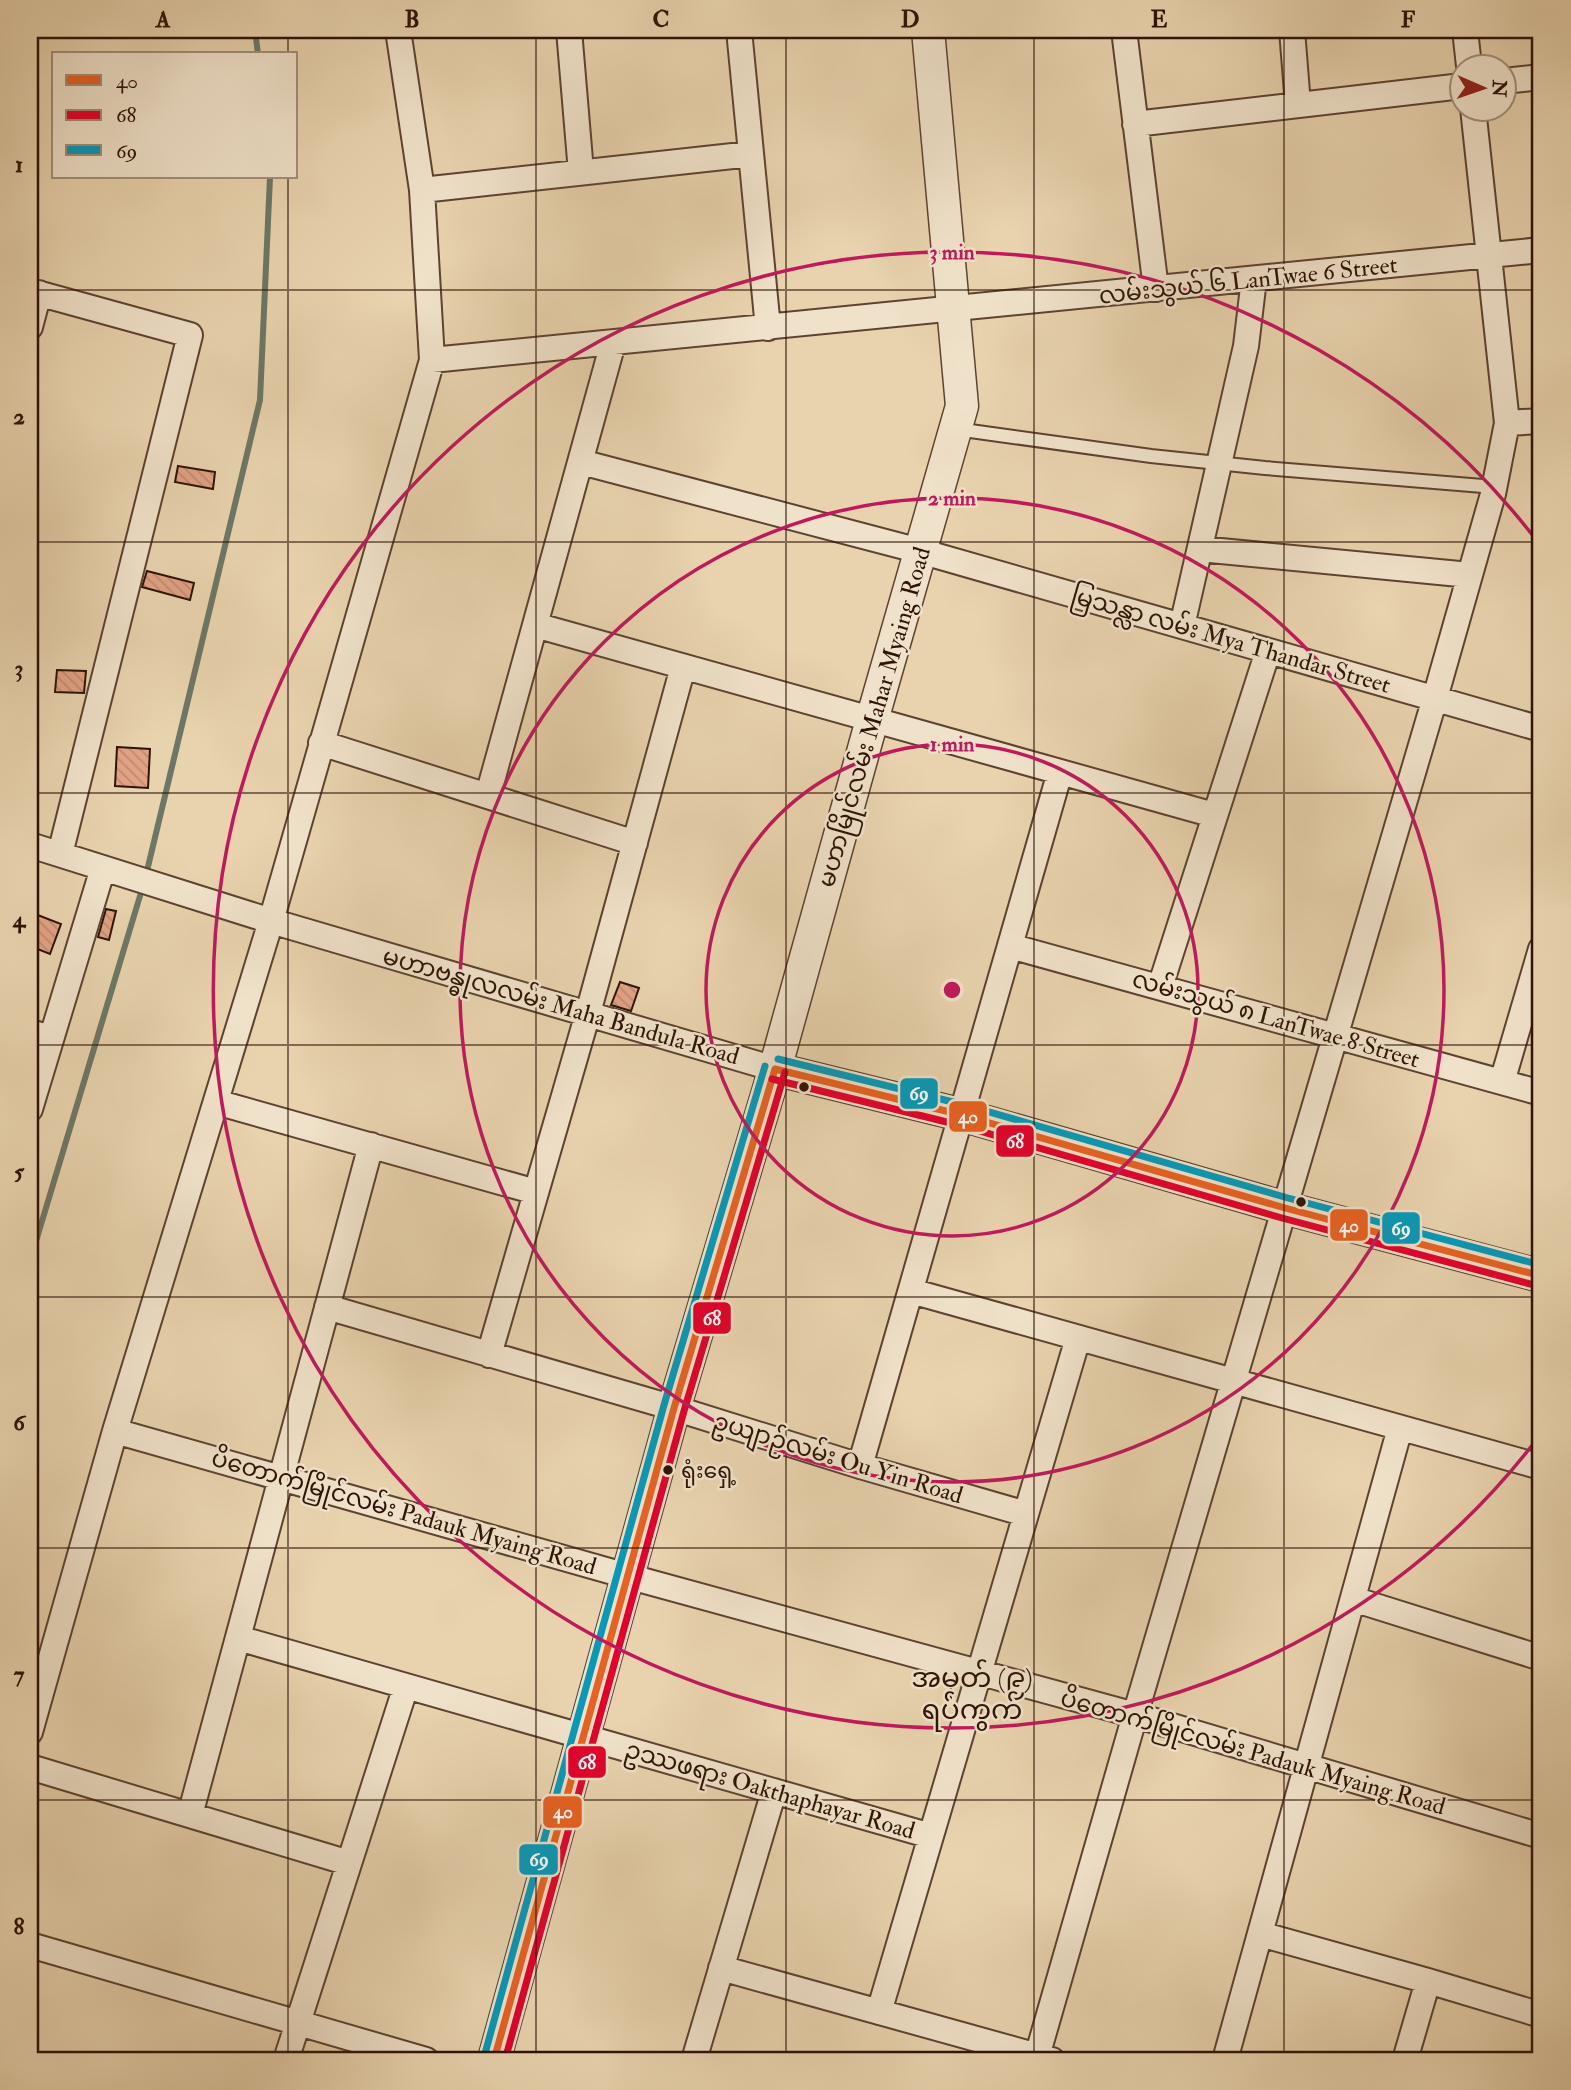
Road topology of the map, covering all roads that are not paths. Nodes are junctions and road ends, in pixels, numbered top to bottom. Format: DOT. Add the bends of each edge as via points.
graph roads {
  1 [pos="398,30"];
  2 [pos="569,30"];
  3 [pos="739,30"];
  4 [pos="928,30"];
  5 [pos="1124,30"];
  6 [pos="1292,30"];
  7 [pos="1465,30"];
  8 [pos="1467,52"];
  9 [pos="1541,77"];
  10 [pos="1518,79"];
  11 [pos="1448,88"];
  12 [pos="1298,105"];
  13 [pos="1475,122"];
  14 [pos="1135,124"];
  15 [pos="751,154"];
  16 [pos="581,173"];
  17 [pos="422,190"];
  18 [pos="1541,250"];
  19 [pos="1489,256"];
  20 [pos="1254,279"];
  21 [pos="1156,289"];
  22 [pos="34,292"];
  23 [pos="954,309"];
  24 [pos="30,327"];
  25 [pos="768,328"];
  26 [pos="613,342"];
  27 [pos="432,360"];
  28 [pos="1541,421"];
  29 [pos="1507,423"];
  30 [pos="956,429"];
  31 [pos="581,462"];
  32 [pos="1219,464"];
  33 [pos="1495,487"];
  34 [pos="1200,549"];
  35 [pos="920,551"];
  36 [pos="1470,575"];
  37 [pos="535,625"];
  38 [pos="1182,626"];
  39 [pos="1269,651"];
  40 [pos="683,667"];
  41 [pos="1435,698"];
  42 [pos="872,720"];
  43 [pos="1541,729"];
  44 [pos="321,743"];
  45 [pos="1060,772"];
  46 [pos="488,795"];
  47 [pos="1214,816"];
  48 [pos="635,843"];
  49 [pos="30,845"];
  50 [pos="60,854"];
  51 [pos="103,868"];
  52 [pos="271,921"];
  53 [pos="1010,946"];
  54 [pos="1541,949"];
  55 [pos="1160,987"];
  56 [pos="587,1013"];
  57 [pos="40,1035"];
  58 [pos="1336,1036"];
  59 [pos="775,1069"];
  60 [pos="1502,1082"];
  61 [pos="1541,1093"];
  62 [pos="216,1102"];
  63 [pos="30,1109"];
  64 [pos="962,1115"];
  65 [pos="371,1145"];
  66 [pos="536,1192"];
  67 [pos="1285,1208"];
  68 [pos="1541,1276"];
  69 [pos="911,1291"];
  70 [pos="327,1307"];
  71 [pos="1078,1338"];
  72 [pos="489,1355"];
  73 [pos="1234,1381"];
  74 [pos="674,1408"];
  75 [pos="1400,1428"];
  76 [pos="115,1431"];
  77 [pos="860,1466"];
  78 [pos="1541,1467"];
  79 [pos="281,1476"];
  80 [pos="1026,1514"];
  81 [pos="627,1576"];
  82 [pos="1353,1599"];
  83 [pos="238,1638"];
  84 [pos="1541,1658"];
  85 [pos="979,1673"];
  86 [pos="406,1686"];
  87 [pos="1135,1716"];
  88 [pos="30,1732"];
  89 [pos="583,1737"];
  90 [pos="1306,1766"];
  91 [pos="30,1767"];
  92 [pos="774,1791"];
  93 [pos="190,1815"];
  94 [pos="931,1836"];
  95 [pos="1541,1836"];
  96 [pos="349,1863"];
  97 [pos="1260,1934"];
  98 [pos="30,1945"];
  99 [pos="721,1968"];
  100 [pos="1428,1981"];
  101 [pos="879,2012"];
  102 [pos="1541,2015"];
  103 [pos="297,2023"];
  104 [pos="1042,2059"];
  105 [pos="286,2060"];
  106 [pos="426,2060"];
  107 [pos="494,2060"];
  108 [pos="694,2060"];
  109 [pos="1225,2060"];
  110 [pos="1405,2060"];
  1 -- 17 [label="street"];
  2 -- 16 [label="street"];
  3 -- 15 [label="street"];
  4 -- 23 [label="street, မဟာမြိုင်လမ်း Mahar Myaing Road"];
  5 -- 14 [label="street"];
  6 -- 12 [label="street"];
  7 -- 8 [label="street"];
  9 -- 10 [label="street"];
  11 -- 12 [label="street"];
  12 -- 14 [label="street"];
  13 -- 19 [label="street"];
  14 -- 21 [label="street"];
  15 -- 16 [label="street"];
  15 -- 25 [label="street"];
  16 -- 17 [label="street"];
  17 -- 27 [label="street"];
  18 -- 19 [label="street, လမ်းသွယ် ၆ LanTwae 6 Street"];
  19 -- 20 [label="street, လမ်းသွယ် ၆ LanTwae 6 Street"];
  19 -- 29 [label="street"];
  20 -- 21 [label="street, လမ်းသွယ် ၆ LanTwae 6 Street"];
  20 -- 32 [label="street" via="1246,346"];
  21 -- 23 [label="street, လမ်းသွယ် ၆ LanTwae 6 Street"];
  22 -- 24 [label="street"];
  22 -- 50 [label="street" via="190,335"];
  23 -- 25 [label="street, လမ်းသွယ် ၆ LanTwae 6 Street"];
  23 -- 30 [label="street, မဟာမြိုင်လမ်း Mahar Myaing Road" via="962,406"];
  25 -- 26 [label="street, လမ်းသွယ် ၆ LanTwae 6 Street"];
  26 -- 27 [label="street, လမ်းသွယ် ၆ LanTwae 6 Street"];
  26 -- 31 [label="street"];
  27 -- 44 [label="street"];
  28 -- 29 [label="street"];
  29 -- 33 [label="street"];
  30 -- 32 [label="lane"];
  30 -- 35 [label="street, မဟာမြိုင်လမ်း Mahar Myaing Road"];
  31 -- 35 [label="street, မြသန္လာ လမ်း Mya Thandar Street"];
  31 -- 37 [label="street"];
  32 -- 33 [label="lane"];
  32 -- 34 [label="street"];
  33 -- 36 [label="street"];
  34 -- 36 [label="street"];
  34 -- 38 [label="street"];
  35 -- 38 [label="street, မြသန္လာ လမ်း Mya Thandar Street"];
  35 -- 42 [label="street, မဟာမြိုင်လမ်း Mahar Myaing Road"];
  36 -- 41 [label="street"];
  37 -- 40 [label="street"];
  37 -- 46 [label="street"];
  38 -- 39 [label="street, မြသန္လာ လမ်း Mya Thandar Street"];
  39 -- 41 [label="street, မြသန္လာ လမ်း Mya Thandar Street"];
  39 -- 47 [label="street"];
  40 -- 42 [label="street"];
  40 -- 48 [label="street"];
  41 -- 43 [label="street, မြသန္လာ လမ်း Mya Thandar Street"];
  41 -- 58 [label="street"];
  42 -- 45 [label="street"];
  42 -- 59 [label="street, မဟာမြိုင်လမ်း Mahar Myaing Road"];
  44 -- 46 [label="street"];
  44 -- 52 [label="street"];
  45 -- 47 [label="street"];
  45 -- 53 [label="street"];
  46 -- 48 [label="street"];
  47 -- 55 [label="street"];
  48 -- 56 [label="street"];
  49 -- 50 [label="street, မဟာဗန္ဓုလလမ်း Maha Bandula Road"];
  50 -- 51 [label="street, မဟာဗန္ဓုလလမ်း Maha Bandula Road"];
  51 -- 52 [label="street, မဟာဗန္ဓုလလမ်း Maha Bandula Road"];
  51 -- 57 [label="street"];
  52 -- 56 [label="street, မဟာဗန္ဓုလလမ်း Maha Bandula Road"];
  52 -- 62 [label="street"];
  53 -- 55 [label="street, လမ်းသွယ် ၈ LanTwae 8 Street"];
  53 -- 64 [label="street"];
  54 -- 60 [label="street"];
  55 -- 58 [label="street, လမ်းသွယ် ၈ LanTwae 8 Street"];
  56 -- 59 [label="street, မဟာဗန္ဓုလလမ်း Maha Bandula Road"];
  56 -- 66 [label="street"];
  57 -- 63 [label="street"];
  58 -- 60 [label="street, လမ်းသွယ် ၈ LanTwae 8 Street"];
  58 -- 67 [label="street"];
  59 -- 64 [label="street, မဟာဗန္ဓုလလမ်း Maha Bandula Road"];
  59 -- 74 [label="street, မဟာမြိုင်လမ်း Mahar Myaing Road"];
  60 -- 61 [label="street, လမ်းသွယ် ၈ LanTwae 8 Street"];
  62 -- 65 [label="street"];
  62 -- 76 [label="street"];
  64 -- 67 [label="street, မဟာဗန္ဓုလလမ်း Maha Bandula Road"];
  64 -- 69 [label="street"];
  65 -- 66 [label="street"];
  65 -- 70 [label="street"];
  66 -- 72 [label="street"];
  67 -- 68 [label="street, မဟာဗန္ဓုလလမ်း Maha Bandula Road"];
  67 -- 73 [label="street"];
  69 -- 71 [label="street"];
  69 -- 77 [label="street"];
  70 -- 72 [label="street, ဥယျာဉ်လမ်း Ou Yin Road"];
  70 -- 79 [label="street"];
  71 -- 73 [label="street"];
  71 -- 80 [label="street"];
  72 -- 74 [label="street, ဥယျာဉ်လမ်း Ou Yin Road"];
  73 -- 75 [label="street"];
  73 -- 87 [label="street"];
  74 -- 77 [label="street, ဥယျာဉ်လမ်း Ou Yin Road"];
  74 -- 81 [label="street, မဟာမြိုင်လမ်း Mahar Myaing Road"];
  75 -- 78 [label="street"];
  75 -- 82 [label="street"];
  76 -- 79 [label="street, ပိတောက်မြိုင်လမ်း Padauk Myaing Road"];
  76 -- 88 [label="street"];
  77 -- 80 [label="street, ဥယျာဉ်လမ်း Ou Yin Road"];
  79 -- 81 [label="street, ပိတောက်မြိုင်လမ်း Padauk Myaing Road"];
  79 -- 83 [label="street"];
  80 -- 85 [label="street"];
  81 -- 85 [label="street, ပိတောက်မြိုင်လမ်း Padauk Myaing Road"];
  81 -- 89 [label="street, မဟာမြိုင်လမ်း Mahar Myaing Road"];
  82 -- 84 [label="street"];
  82 -- 90 [label="street"];
  83 -- 86 [label="street, ဥဿဖရား Oakthaphayar Road"];
  83 -- 93 [label="street"];
  85 -- 87 [label="street, ပိတောက်မြိုင်လမ်း Padauk Myaing Road"];
  85 -- 94 [label="street"];
  86 -- 89 [label="street, ဥဿဖရား Oakthaphayar Road"];
  86 -- 96 [label="street"];
  87 -- 90 [label="street, ပိတောက်မြိုင်လမ်း Padauk Myaing Road"];
  87 -- 104 [label="street"];
  89 -- 92 [label="street, ဥဿဖရား Oakthaphayar Road"];
  89 -- 107 [label="street, မဟာမြိုင်လမ်း Mahar Myaing Road"];
  90 -- 95 [label="street, ပိတောက်မြိုင်လမ်း Padauk Myaing Road"];
  90 -- 97 [label="street"];
  91 -- 93 [label="street"];
  92 -- 94 [label="street, ဥဿဖရား Oakthaphayar Road"];
  92 -- 99 [label="street"];
  93 -- 96 [label="street"];
  94 -- 101 [label="street"];
  96 -- 103 [label="street"];
  97 -- 100 [label="street"];
  97 -- 109 [label="street"];
  98 -- 103 [label="street"];
  99 -- 101 [label="street"];
  99 -- 108 [label="street"];
  100 -- 102 [label="street"];
  100 -- 110 [label="street"];
  101 -- 104 [label="street"];
  103 -- 105 [label="street"];
  103 -- 106 [label="street"];
}
